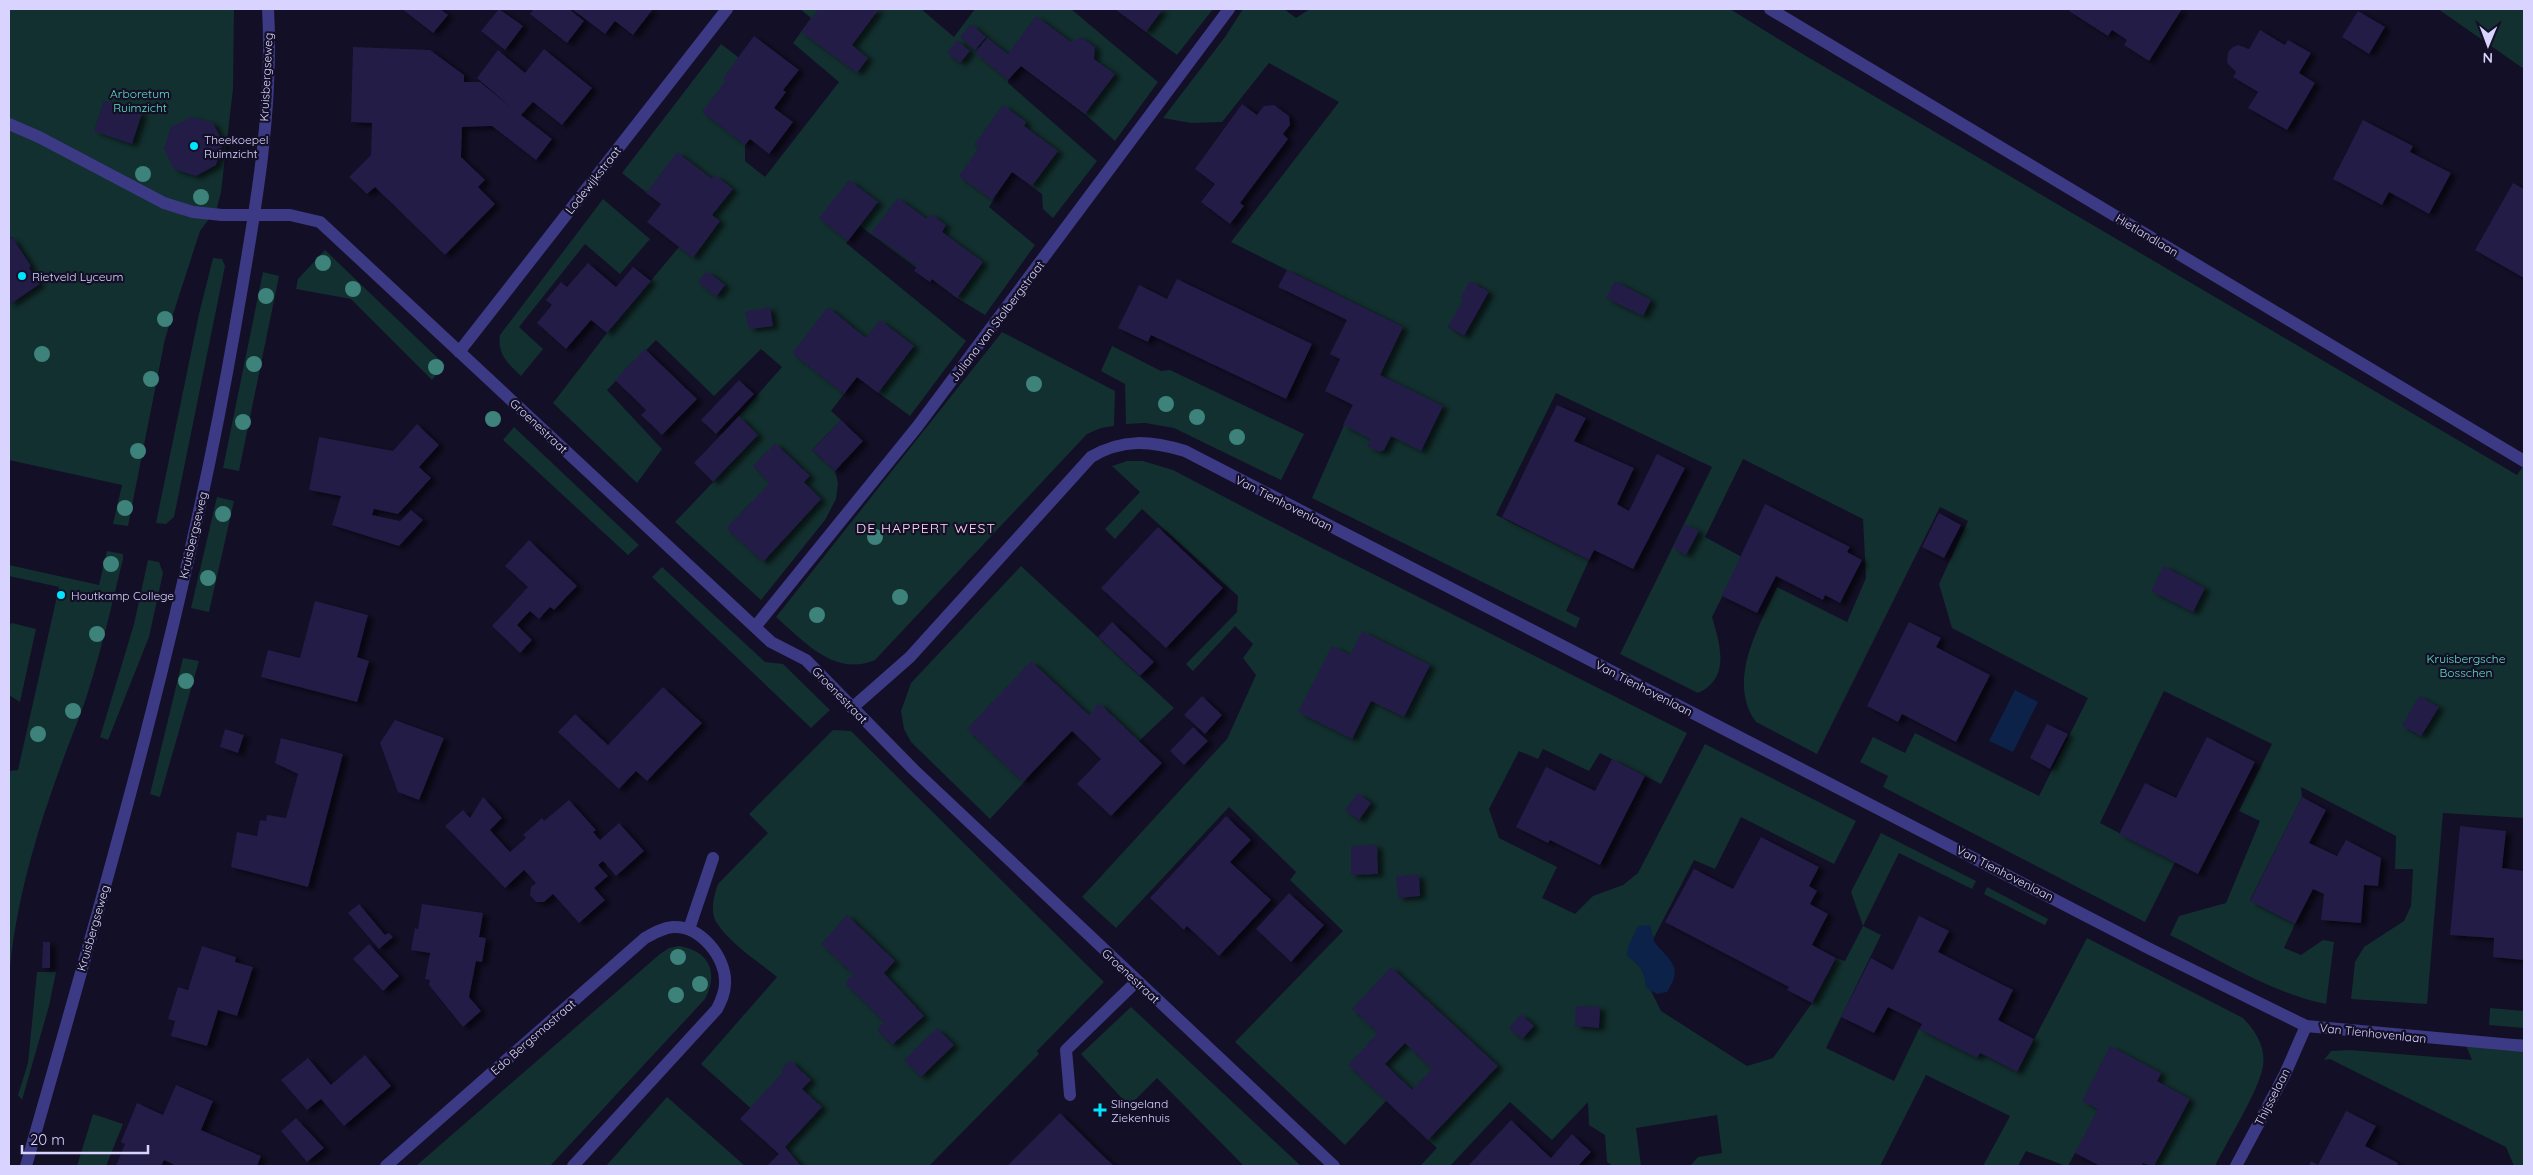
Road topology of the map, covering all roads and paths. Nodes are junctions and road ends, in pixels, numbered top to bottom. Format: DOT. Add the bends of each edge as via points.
graph roads {
  1 [pos="268,9"];
  2 [pos="727,9"];
  3 [pos="1229,9"];
  4 [pos="1770,9"];
  5 [pos="9,124"];
  6 [pos="254,216"];
  7 [pos="459,352"];
  8 [pos="2524,461"];
  9 [pos="756,627"];
  10 [pos="852,708"];
  11 [pos="713,858"];
  12 [pos="689,929"];
  13 [pos="1137,982"];
  14 [pos="2306,1026"];
  15 [pos="2524,1046"];
  16 [pos="1070,1096"];
  17 [pos="26,1166"];
  18 [pos="386,1166"];
  19 [pos="573,1166"];
  20 [pos="1334,1166"];
  21 [pos="2236,1166"];
  1 -- 6 [label="street, Kruisbergseweg" via="264,129"];
  2 -- 7 [label="street, Lodewijkstraat"];
  3 -- 9 [label="street, Juliana van Stolbergstraat" via="917,427"];
  4 -- 8 [label="street, Hietlandlaan"];
  5 -- 6 [label="street, Groenestraat" via="164,203 193,212"];
  6 -- 7 [label="street, Groenestraat" via="290,215 320,222"];
  6 -- 17 [label="street, Kruisbergseweg" via="226,376 169,640 114,852"];
  7 -- 9 [label="street, Groenestraat"];
  9 -- 10 [label="street, Groenestraat" via="771,642 806,660"];
  10 -- 13 [label="street, Groenestraat"];
  10 -- 14 [label="street, Van Tienhovenlaan" via="910,657 1092,457 1121,443 1164,445 1194,456 2150,949"];
  11 -- 12 [label="street"];
  12 -- 18 [label="street, Edo Bergsmastraat" via="659,930 645,938"];
  12 -- 19 [label="street" via="706,941 723,969 725,983 717,1009"];
  13 -- 16 [label="street" via="1066,1050"];
  13 -- 20 [label="street, Groenestraat"];
  14 -- 15 [label="street, Van Tienhovenlaan"];
  14 -- 21 [label="street, Thijsselaan"];
}
